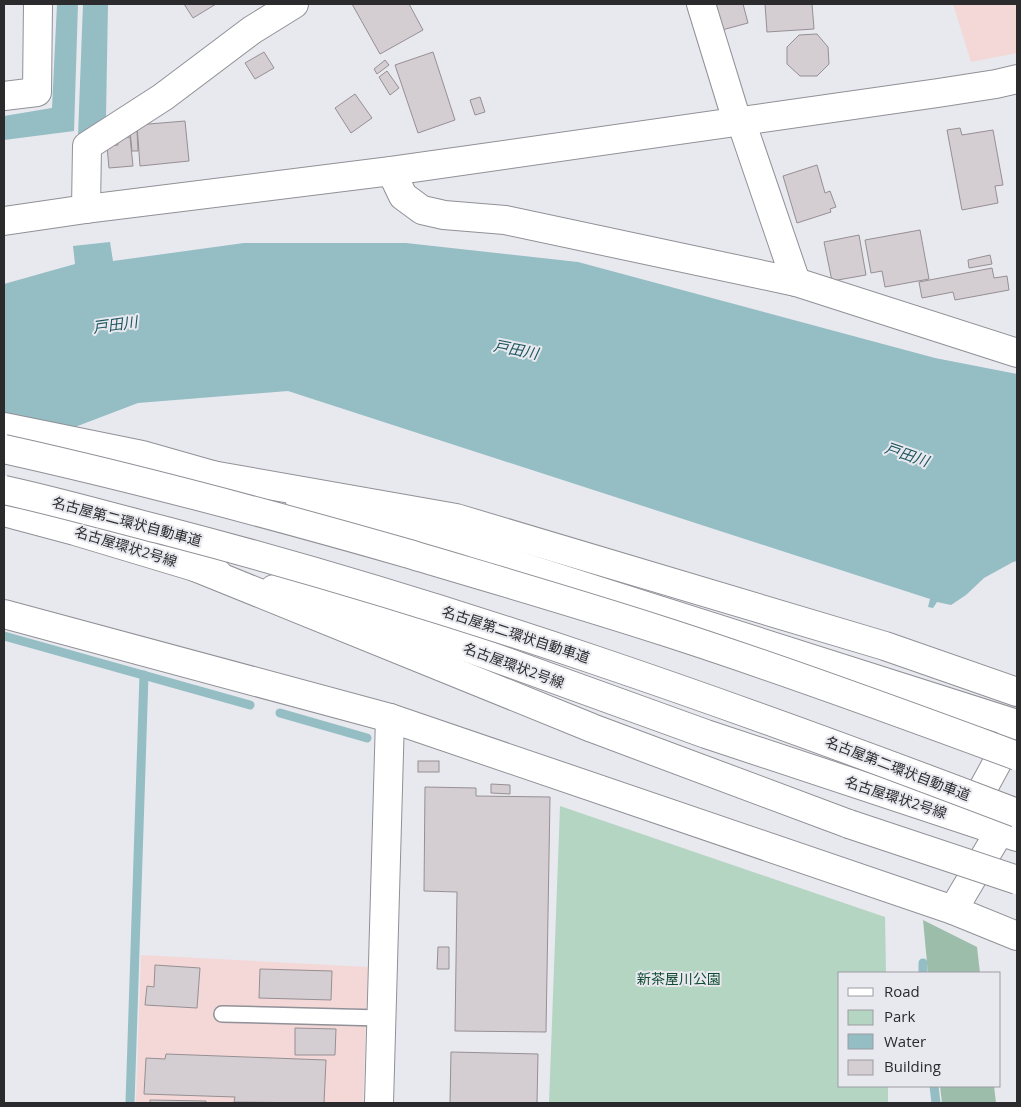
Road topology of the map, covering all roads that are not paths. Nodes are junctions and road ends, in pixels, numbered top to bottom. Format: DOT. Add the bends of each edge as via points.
graph roads {
  1 [pos="38,4"];
  2 [pos="294,4"];
  3 [pos="701,4"];
  4 [pos="1017,79"];
  5 [pos="4,96"];
  6 [pos="739,121"];
  7 [pos="391,171"];
  8 [pos="86,209"];
  9 [pos="4,221"];
  10 [pos="796,282"];
  11 [pos="1017,354"];
  12 [pos="4,427"];
  13 [pos="4,449"];
  14 [pos="206,474"];
  15 [pos="4,490"];
  16 [pos="4,512"];
  17 [pos="195,567"];
  18 [pos="4,614"];
  19 [pos="1017,692"];
  20 [pos="390,718"];
  21 [pos="1017,725"];
  22 [pos="1017,756"];
  23 [pos="1017,799"];
  24 [pos="966,819"];
  25 [pos="1012,827"];
  26 [pos="1017,880"];
  27 [pos="953,910"];
  28 [pos="1017,936"];
  29 [pos="222,1014"];
  30 [pos="382,1018"];
  31 [pos="379,1103"];
  1 -- 5 [label="main road" via="37,92"];
  2 -- 8 [label="main road" via="87,146"];
  3 -- 6 [label="main road"];
  4 -- 6 [label="main road"];
  6 -- 7 [label="main road"];
  6 -- 10 [label="main road"];
  7 -- 8 [label="main road"];
  7 -- 10 [label="main road" via="403,196 422,210 505,220"];
  8 -- 9 [label="main road"];
  10 -- 11 [label="main road"];
  12 -- 14 [label="main road" via="142,455"];
  13 -- 22 [label="main road, bridge" via="265,512 505,583 676,635"];
  14 -- 19 [label="main road" via="456,518 885,646"];
  14 -- 21 [label="main road" via="432,538"];
  15 -- 25 [label="main road, 名古屋第二環状自動車道, bridge" via="254,554 458,615 659,681 855,751"];
  16 -- 17 [label="main road, 名古屋環状2号線"];
  17 -- 24 [label="main road, 名古屋環状2号線" via="402,624 706,734"];
  17 -- 26 [label="main road, bridge" via="592,728 849,824"];
  18 -- 20 [label="main road"];
  20 -- 27 [label="main road"];
  20 -- 30 [label="main road"];
  21 -- 24 [label="main road"];
  23 -- 25 [label="main road"];
  24 -- 25 [label="main road, 名古屋環状2号線"];
  25 -- 27 [label="main road"];
  27 -- 28 [label="main road"];
  29 -- 30 [label="lane"];
  30 -- 31 [label="main road"];
}
